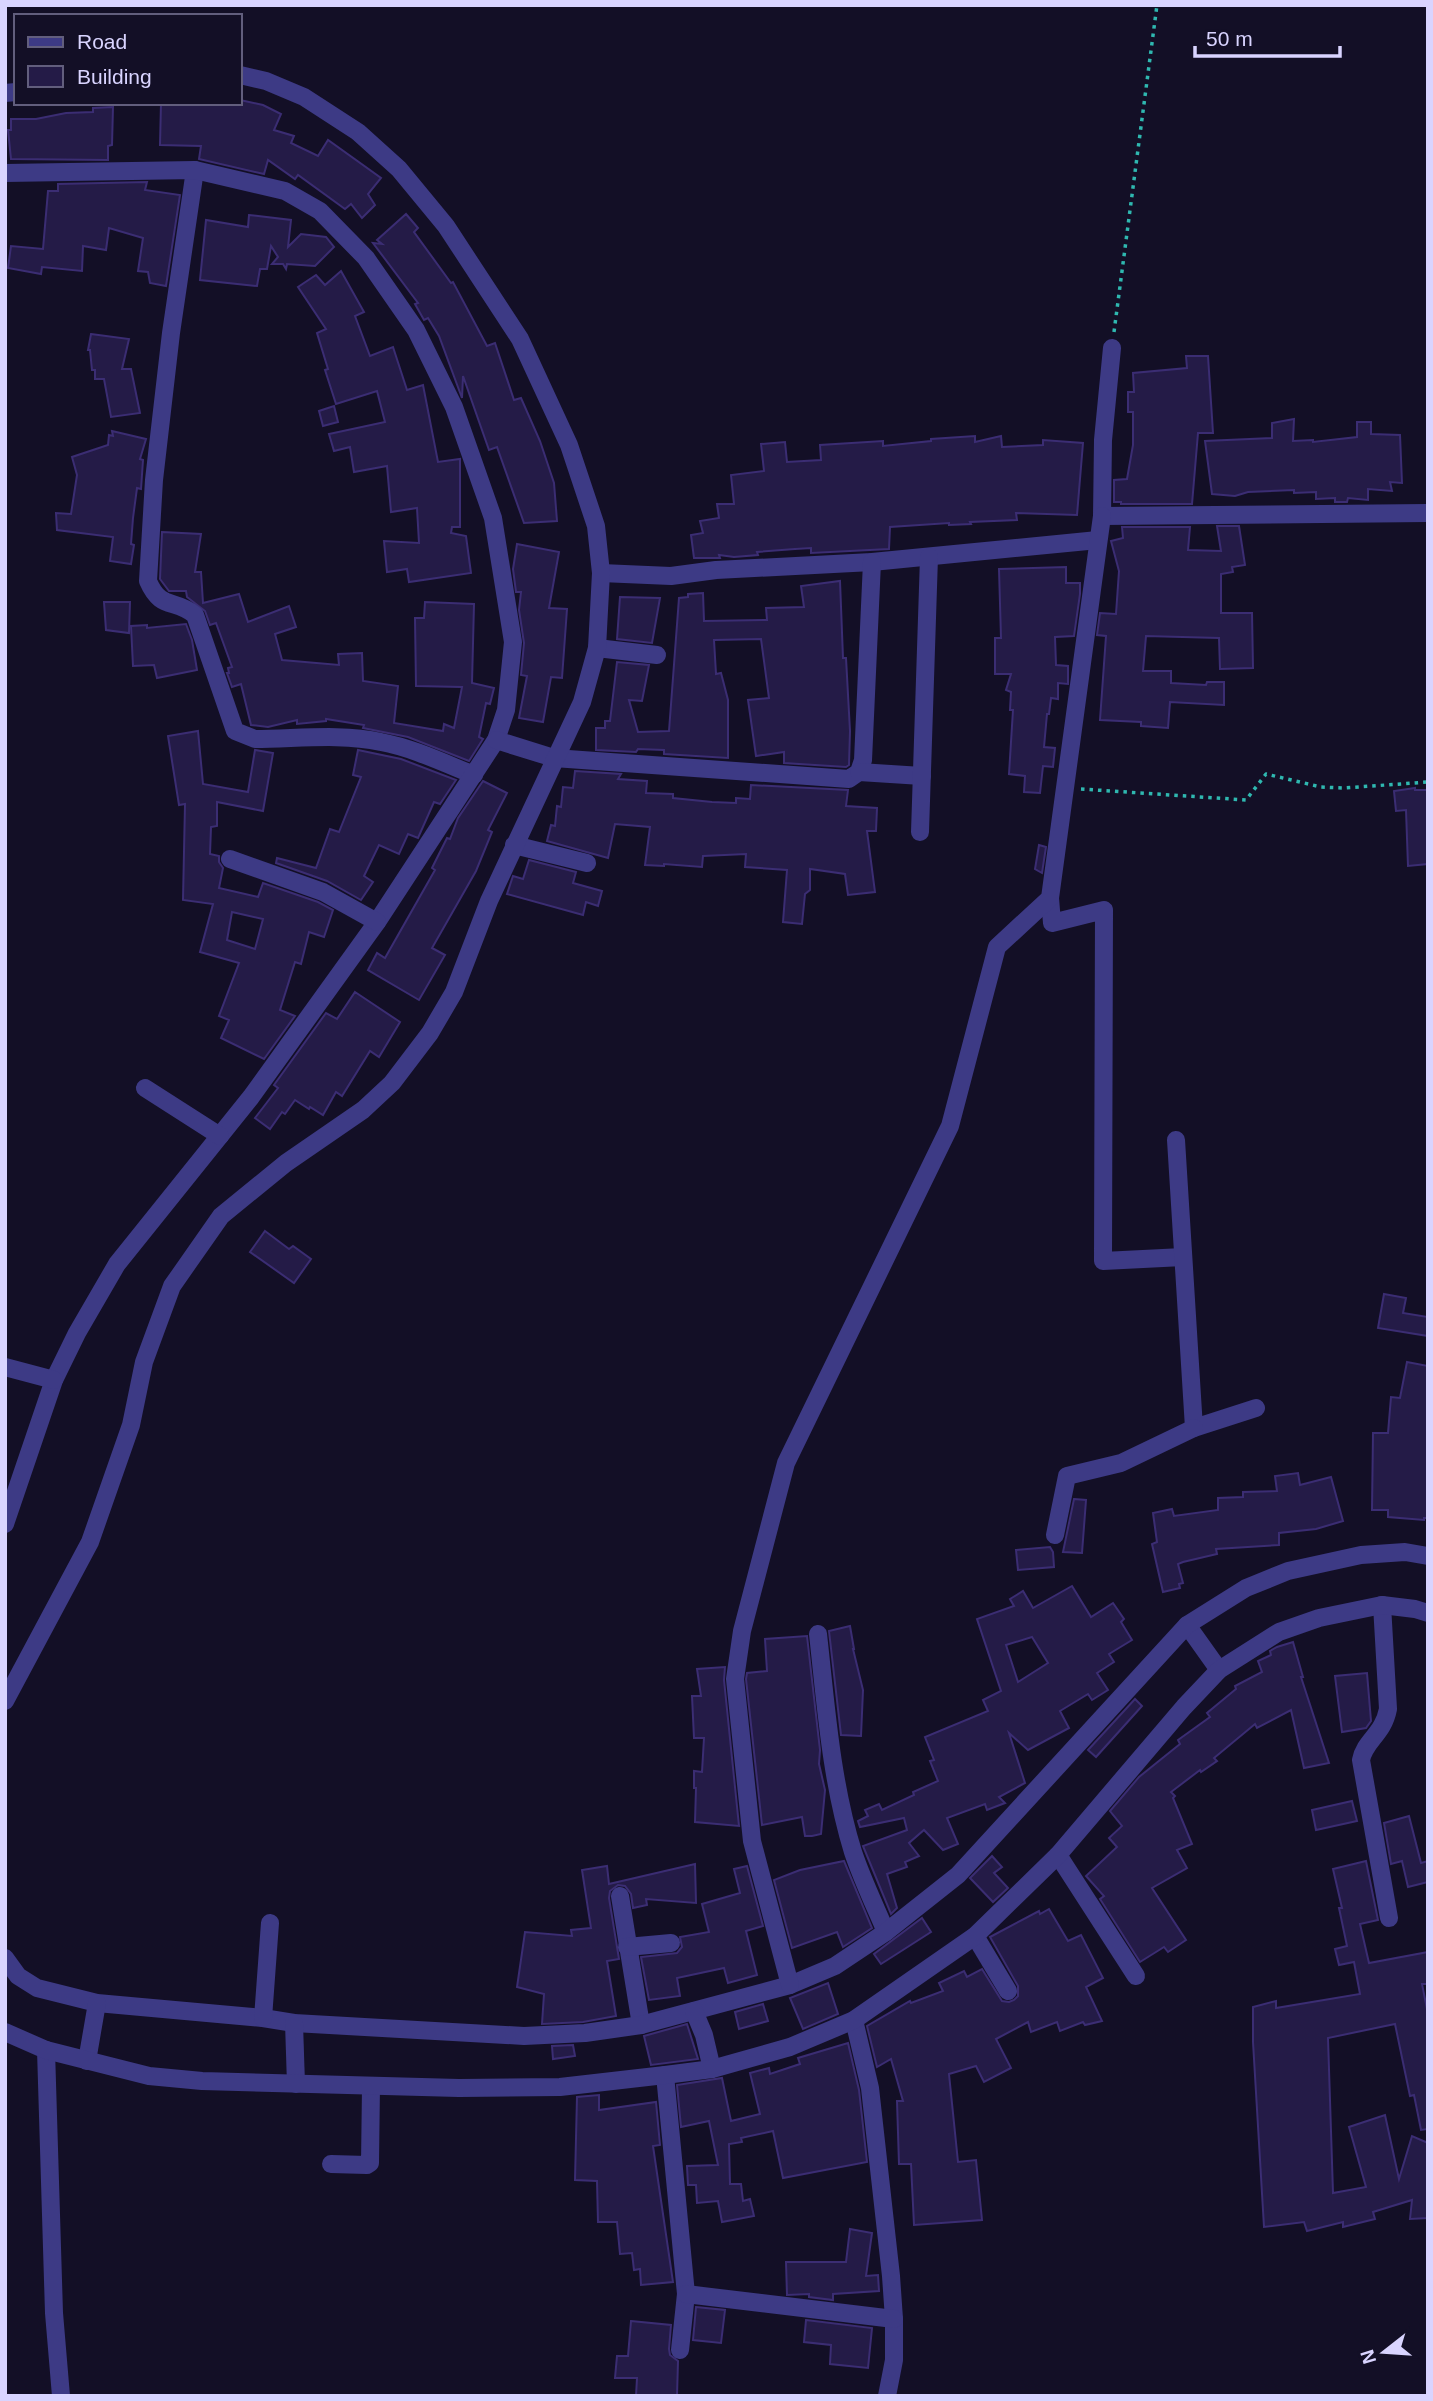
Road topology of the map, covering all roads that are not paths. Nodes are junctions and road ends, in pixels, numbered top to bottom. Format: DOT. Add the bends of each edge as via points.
graph roads {
  1 [pos="242,75"];
  2 [pos="195,170"];
  3 [pos="5,173"];
  4 [pos="1112,348"];
  5 [pos="1428,513"];
  6 [pos="1102,516"];
  7 [pos="1098,540"];
  8 [pos="929,556"];
  9 [pos="872,562"];
  10 [pos="601,573"];
  11 [pos="597,648"];
  12 [pos="657,655"];
  13 [pos="496,740"];
  14 [pos="545,756"];
  15 [pos="859,772"];
  16 [pos="474,775"];
  17 [pos="922,776"];
  18 [pos="920,832"];
  19 [pos="514,845"];
  20 [pos="230,859"];
  21 [pos="587,863"];
  22 [pos="1050,898"];
  23 [pos="377,922"];
  24 [pos="145,1088"];
  25 [pos="220,1136"];
  26 [pos="1176,1140"];
  27 [pos="1183,1257"];
  28 [pos="5,1367"];
  29 [pos="54,1380"];
  30 [pos="1256,1408"];
  31 [pos="1194,1429"];
  32 [pos="5,1524"];
  33 [pos="1055,1535"];
  34 [pos="1428,1556"];
  35 [pos="1382,1605"];
  36 [pos="1428,1613"];
  37 [pos="1189,1629"];
  38 [pos="818,1633"];
  39 [pos="1214,1663"];
  40 [pos="5,1701"];
  41 [pos="1058,1855"];
  42 [pos="620,1896"];
  43 [pos="1390,1918"];
  44 [pos="270,1923"];
  45 [pos="886,1932"];
  46 [pos="975,1936"];
  47 [pos="671,1943"];
  48 [pos="627,1947"];
  49 [pos="5,1958"];
  50 [pos="1136,1976"];
  51 [pos="790,1985"];
  52 [pos="1008,1991"];
  53 [pos="97,2003"];
  54 [pos="694,2011"];
  55 [pos="263,2018"];
  56 [pos="854,2020"];
  57 [pos="294,2023"];
  58 [pos="641,2025"];
  59 [pos="5,2032"];
  60 [pos="46,2050"];
  61 [pos="708,2052"];
  62 [pos="87,2061"];
  63 [pos="665,2076"];
  64 [pos="296,2084"];
  65 [pos="371,2086"];
  66 [pos="331,2164"];
  67 [pos="686,2294"];
  68 [pos="894,2319"];
  69 [pos="680,2350"];
  70 [pos="61,2396"];
  71 [pos="887,2396"];
  1 -- 10 [label="street" via="304,97 358,132 399,169 446,226 520,339 548,396 585,487 596,526"];
  2 -- 3 [label="street"];
  2 -- 13 [label="street" via="285,191 320,211 366,258 416,330 454,407 493,518 513,642 506,710"];
  2 -- 16 [label="street" via="169,346 148,581 160,601 195,615 235,731 255,739 381,742"];
  4 -- 6 [label="street" via="1103,440"];
  5 -- 6 [label="street"];
  6 -- 7 [label="street"];
  7 -- 8 [label="street"];
  7 -- 22 [label="street"];
  8 -- 9 [label="street"];
  8 -- 17 [label="street"];
  9 -- 10 [label="street" via="671,576"];
  9 -- 15 [label="street"];
  10 -- 11 [label="street"];
  11 -- 12 [label="street"];
  11 -- 14 [label="street" via="582,702"];
  13 -- 14 [label="street"];
  13 -- 16 [label="street"];
  14 -- 15 [label="street" via="839,779"];
  14 -- 19 [label="street"];
  15 -- 17 [label="street"];
  16 -- 23 [label="street"];
  17 -- 18 [label="street"];
  19 -- 21 [label="street"];
  19 -- 40 [label="street" via="454,992 392,1083 363,1110 286,1163 221,1216 172,1286 90,1542"];
  20 -- 23 [label="street" via="323,892"];
  22 -- 27 [label="street" via="1052,923 1104,910 1103,1261"];
  22 -- 51 [label="street" via="997,947 950,1126 786,1463 742,1631 736,1679 752,1841"];
  23 -- 25 [label="street"];
  24 -- 25 [label="street"];
  25 -- 29 [label="street" via="117,1264"];
  26 -- 27 [label="street"];
  27 -- 31 [label="street"];
  28 -- 29 [label="street"];
  29 -- 32 [label="street"];
  30 -- 31 [label="street"];
  31 -- 33 [label="street" via="1121,1463 1067,1476"];
  34 -- 37 [label="street" via="1405,1552 1361,1555 1288,1571 1246,1588"];
  35 -- 36 [label="street"];
  35 -- 39 [label="street" via="1319,1618"];
  35 -- 43 [label="street" via="1388,1709 1385,1723 1361,1760"];
  37 -- 39 [label="street"];
  37 -- 45 [label="street" via="958,1875"];
  38 -- 45 [label="street" via="843,1811 853,1853"];
  39 -- 41 [label="street" via="1184,1707"];
  41 -- 46 [label="street"];
  41 -- 50 [label="street"];
  42 -- 48 [label="street"];
  44 -- 55 [label="street"];
  45 -- 51 [label="street" via="835,1966"];
  46 -- 52 [label="street"];
  46 -- 56 [label="street"];
  47 -- 48 [label="street"];
  48 -- 58 [label="street"];
  49 -- 53 [label="street" via="18,1976 37,1988"];
  51 -- 54 [label="street"];
  53 -- 55 [label="street"];
  53 -- 62 [label="street"];
  54 -- 58 [label="street"];
  54 -- 61 [label="street"];
  55 -- 57 [label="street"];
  56 -- 61 [label="street" via="790,2047"];
  56 -- 68 [label="street" via="870,2088"];
  57 -- 58 [label="street" via="524,2036 585,2034"];
  57 -- 64 [label="street"];
  59 -- 60 [label="street"];
  60 -- 62 [label="street"];
  60 -- 70 [label="street"];
  61 -- 63 [label="street"];
  62 -- 64 [label="street" via="149,2076"];
  63 -- 65 [label="street" via="560,2087"];
  63 -- 67 [label="street"];
  64 -- 65 [label="street"];
  65 -- 66 [label="street" via="370,2163"];
  67 -- 68 [label="street"];
  67 -- 69 [label="street"];
  68 -- 71 [label="street" via="894,2360"];
}
